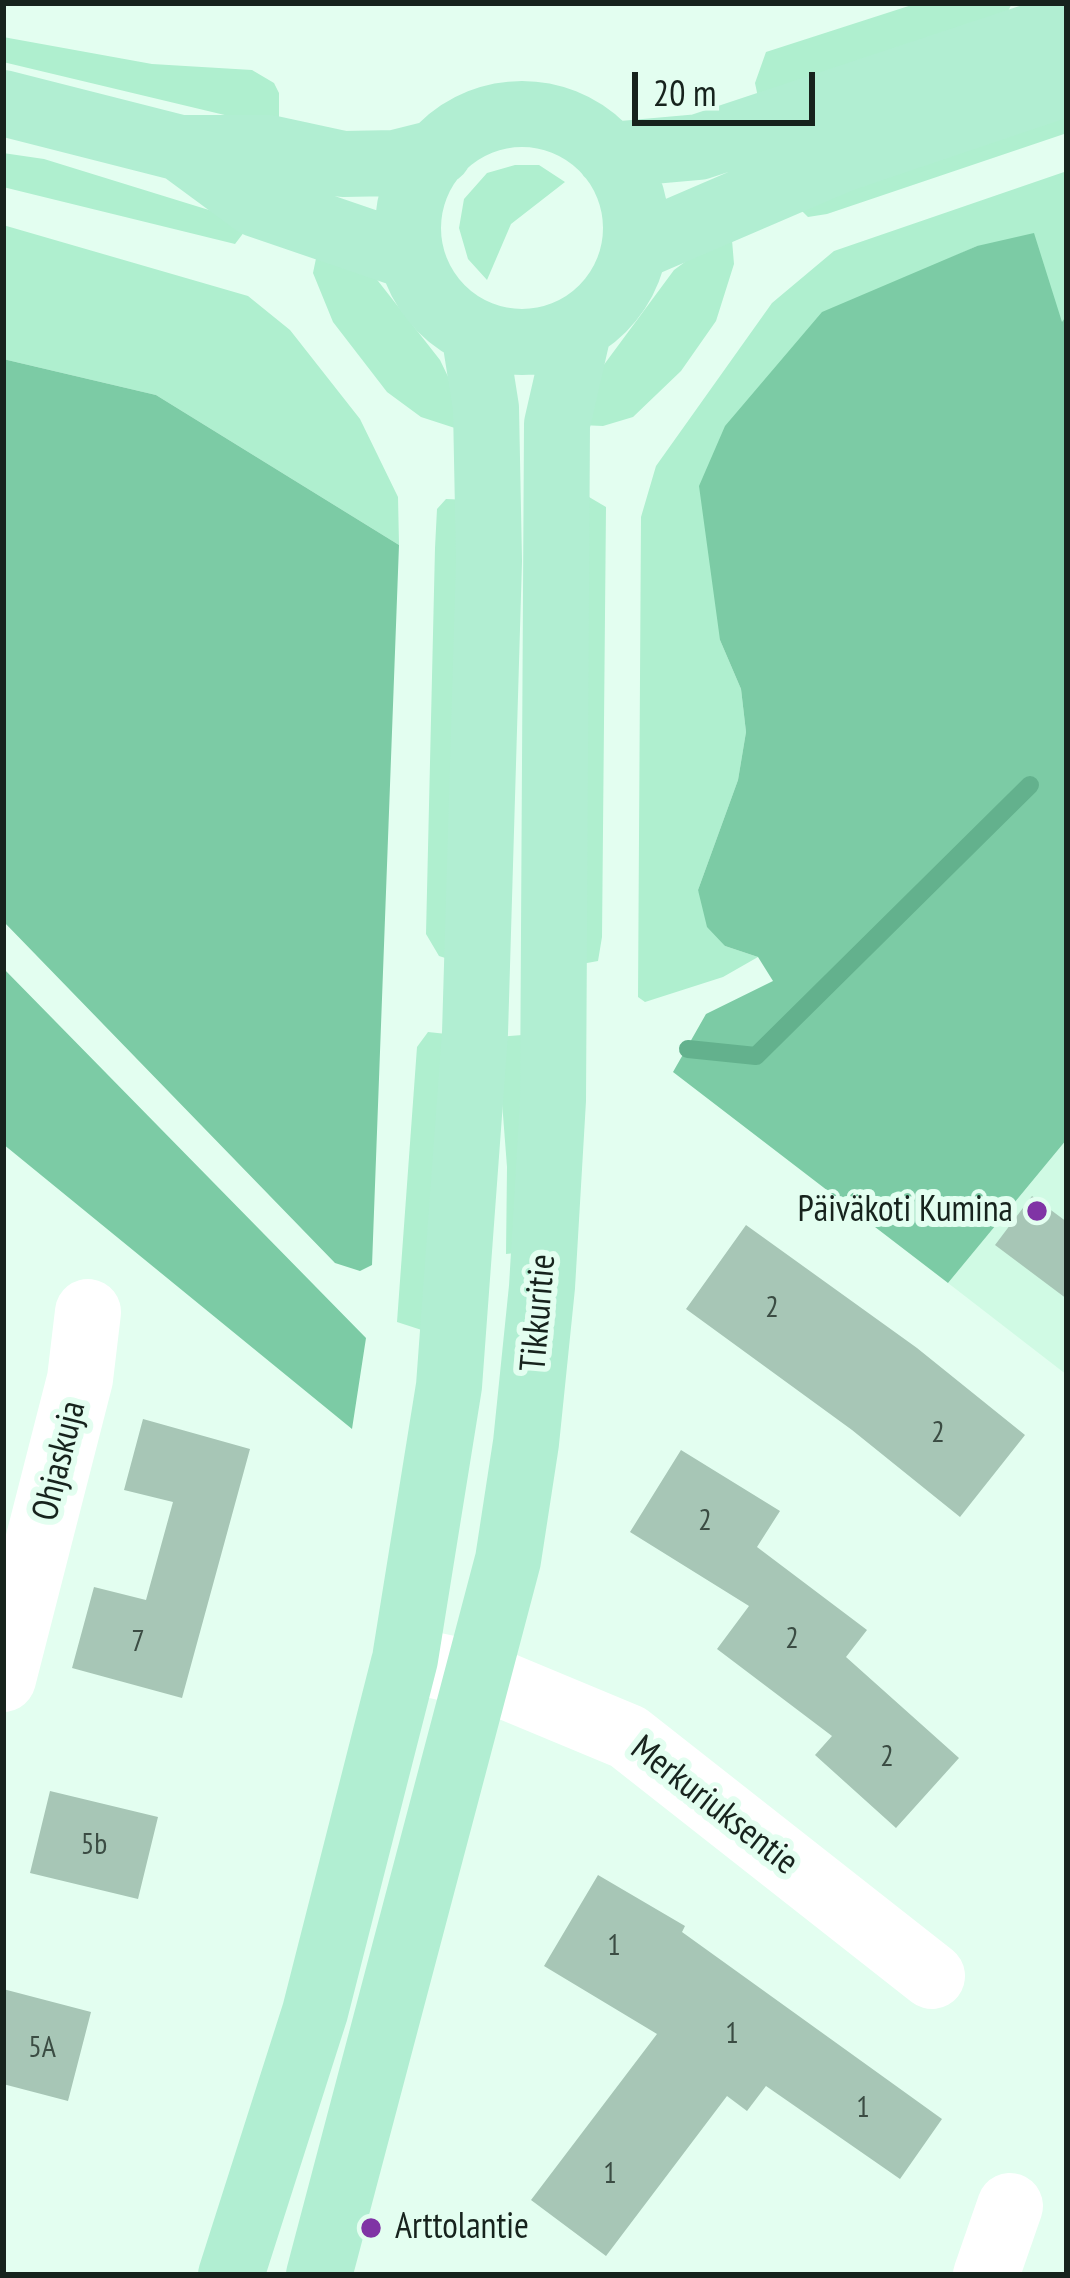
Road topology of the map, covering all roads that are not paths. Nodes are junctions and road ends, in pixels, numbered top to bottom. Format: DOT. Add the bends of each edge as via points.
graph roads {
  1 [pos="1063,39"];
  2 [pos="3,103"];
  3 [pos="180,148"];
  4 [pos="439,152"];
  5 [pos="610,155"];
  6 [pos="635,248"];
  7 [pos="409,256"];
  8 [pos="579,328"];
  9 [pos="474,332"];
  10 [pos="88,1312"];
  11 [pos="405,1659"];
  12 [pos="478,1676"];
  13 [pos="3,1679"];
  14 [pos="932,1976"];
  15 [pos="1010,2206"];
  16 [pos="231,2275"];
  17 [pos="319,2275"];
  18 [pos="986,2275"];
  1 -- 5 [label="main road" via="699,147"];
  1 -- 6 [label="main road" via="823,166"];
  2 -- 3 [label="main road"];
  3 -- 4 [label="main road" via="269,148 343,164"];
  3 -- 7 [label="main road" via="256,203"];
  4 -- 5 [label="main road" via="488,116 530,112 567,122"];
  4 -- 7 [label="main road" via="414,200"];
  5 -- 6 [label="main road" via="624,180"];
  6 -- 8 [label="main road" via="618,290"];
  7 -- 9 [label="main road" via="424,290"];
  8 -- 9 [label="main road" via="520,343"];
  8 -- 12 [label="main road, Tikkuritie" via="557,424 555,984 542,1286 508,1560"];
  9 -- 11 [label="main road" via="486,408 489,561 473,1072 449,1386"];
  10 -- 13 [label="street, Ohjaskuja" via="80,1379"];
  11 -- 12 [label="street, Merkuriuksentie"];
  11 -- 16 [label="main road" via="315,2012"];
  12 -- 14 [label="street, Merkuriuksentie" via="628,1737"];
  12 -- 17 [label="main road, Tikkuritie"];
  15 -- 18 [label="street"];
}
